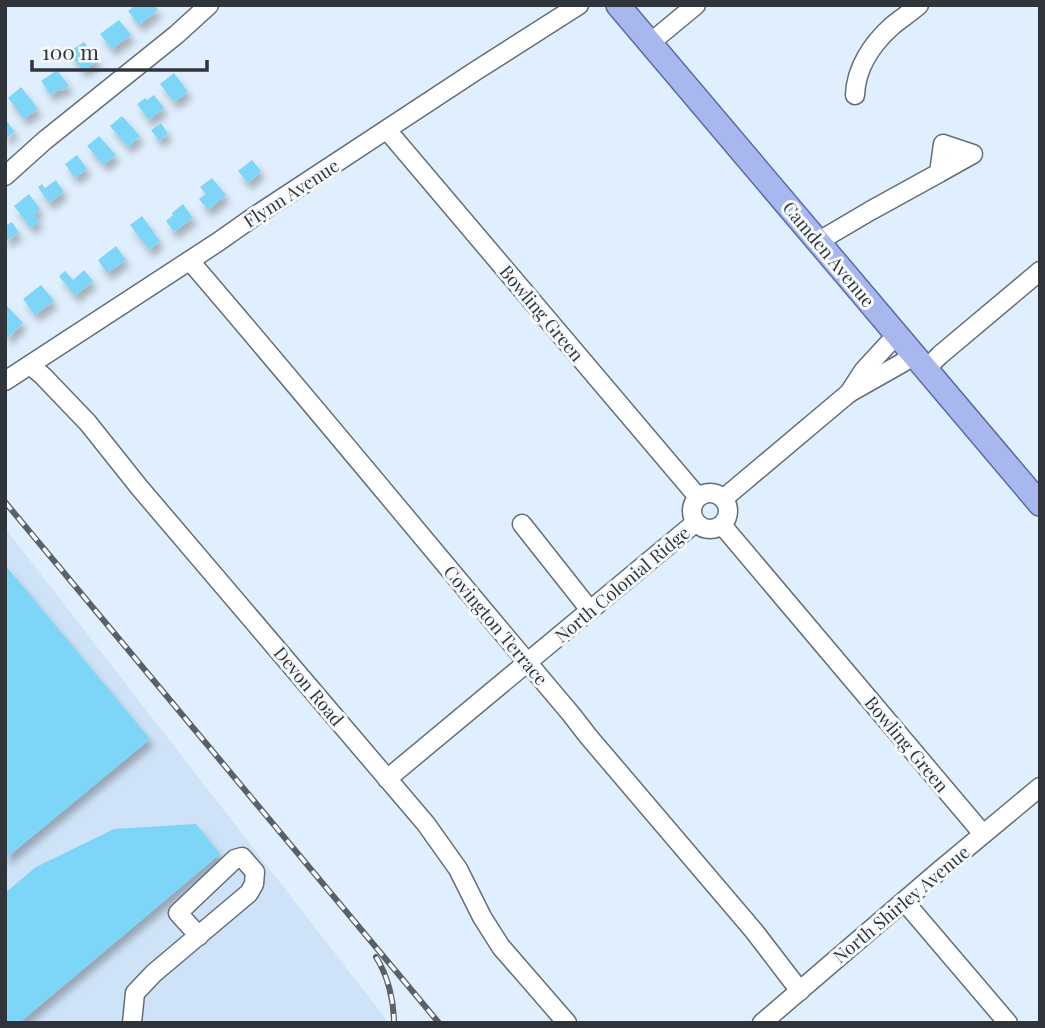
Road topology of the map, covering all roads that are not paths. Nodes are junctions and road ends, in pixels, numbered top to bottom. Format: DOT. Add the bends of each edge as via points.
graph roads {
  1 [pos="209,5"];
  2 [pos="579,5"];
  3 [pos="618,5"];
  4 [pos="696,5"];
  5 [pos="919,5"];
  6 [pos="650,43"];
  7 [pos="855,95"];
  8 [pos="387,130"];
  9 [pos="939,173"];
  10 [pos="5,176"];
  11 [pos="819,241"];
  12 [pos="190,261"];
  13 [pos="1040,271"];
  14 [pos="898,336"];
  15 [pos="920,361"];
  16 [pos="30,365"];
  17 [pos="5,382"];
  18 [pos="849,393"];
  19 [pos="698,497"];
  20 [pos="723,499"];
  21 [pos="1040,503"];
  22 [pos="695,523"];
  23 [pos="522,524"];
  24 [pos="722,526"];
  25 [pos="590,610"];
  26 [pos="527,662"];
  27 [pos="387,779"];
  28 [pos="1039,789"];
  29 [pos="983,834"];
  30 [pos="904,901"];
  31 [pos="199,936"];
  32 [pos="800,991"];
  33 [pos="773,1019"];
  34 [pos="132,1023"];
  35 [pos="567,1023"];
  36 [pos="1008,1023"];
  1 -- 10 [label="street"];
  2 -- 8 [label="street, Flynn Avenue"];
  3 -- 6 [label="main road, Camden Avenue"];
  4 -- 6 [label="street"];
  5 -- 7 [label="street" via="872,48"];
  6 -- 11 [label="main road, Camden Avenue"];
  8 -- 12 [label="street, Flynn Avenue"];
  8 -- 19 [label="street, Bowling Green"];
  9 -- 11 [label="street"];
  11 -- 14 [label="main road, Camden Avenue"];
  12 -- 16 [label="street, Flynn Avenue"];
  12 -- 26 [label="street, Covington Terrace"];
  13 -- 15 [label="street" via="940,355"];
  14 -- 15 [label="main road, Camden Avenue"];
  14 -- 18 [label="street" via="864,370"];
  15 -- 18 [label="street" via="902,363"];
  15 -- 21 [label="main road, Camden Avenue"];
  16 -- 17 [label="street, Flynn Avenue"];
  16 -- 27 [label="street, Devon Road" via="88,423"];
  18 -- 20 [label="street"];
  19 -- 20 [label="street" via="711,493"];
  19 -- 22 [label="street" via="692,506"];
  20 -- 24 [label="street" via="728,516"];
  22 -- 24 [label="street" via="705,529"];
  22 -- 25 [label="street, North Colonial Ridge"];
  23 -- 25 [label="street"];
  24 -- 29 [label="street, Bowling Green"];
  25 -- 26 [label="street, North Colonial Ridge"];
  26 -- 27 [label="street, North Colonial Ridge"];
  26 -- 32 [label="street, Covington Terrace"];
  27 -- 35 [label="street, Devon Road" via="448,854 501,947"];
  28 -- 29 [label="street, North Shirley Avenue"];
  29 -- 30 [label="street, North Shirley Avenue"];
  30 -- 32 [label="street, North Shirley Avenue"];
  30 -- 36 [label="street"];
  31 -- 31 [label="street" via="254,884 255,872 242,857 178,913"];
  31 -- 34 [label="street" via="135,993"];
  32 -- 33 [label="street, North Shirley Avenue"];
}
